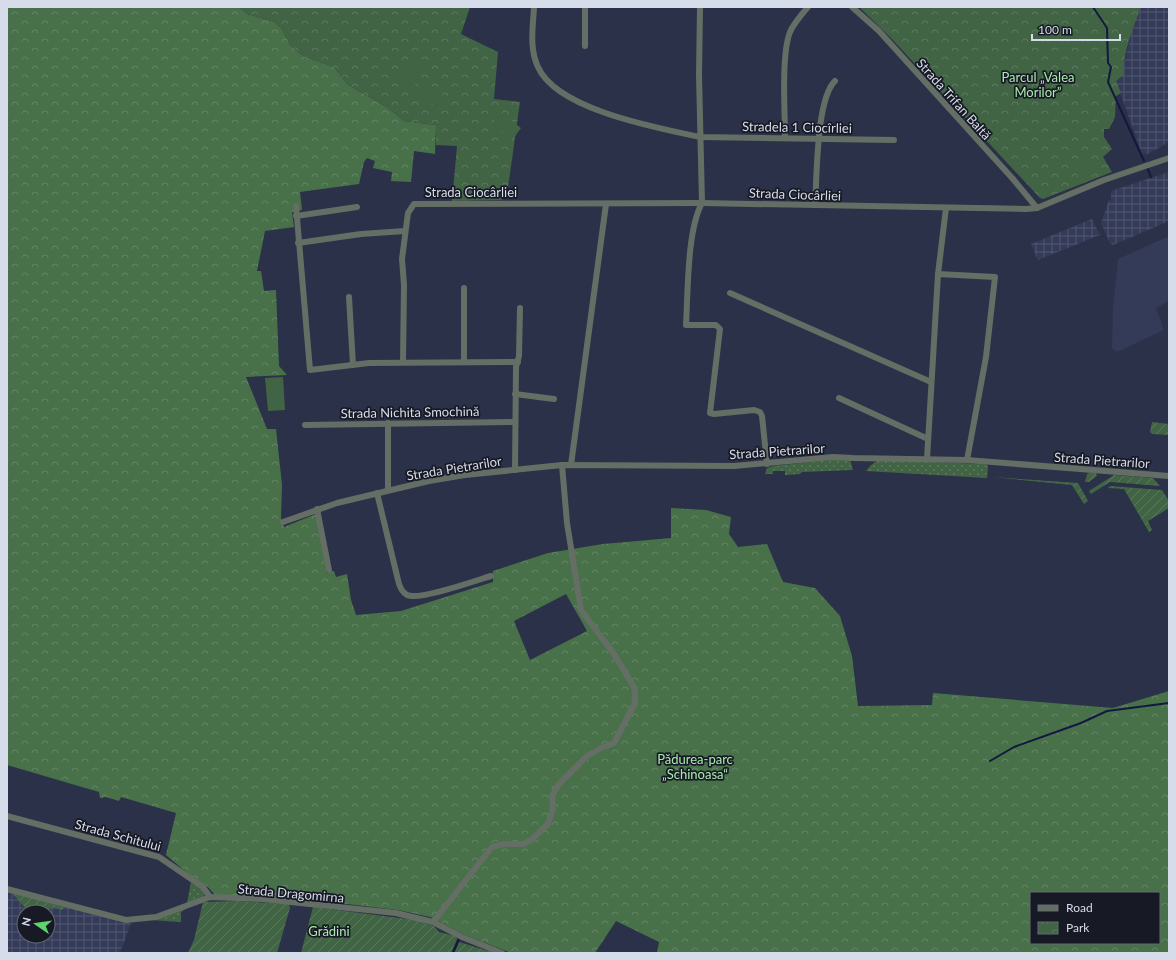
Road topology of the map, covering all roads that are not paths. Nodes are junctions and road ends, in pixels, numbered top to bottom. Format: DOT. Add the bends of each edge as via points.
graph roads {
  1 [pos="534,7"];
  2 [pos="585,7"];
  3 [pos="700,7"];
  4 [pos="808,7"];
  5 [pos="852,7"];
  6 [pos="585,46"];
  7 [pos="835,81"];
  8 [pos="700,137"];
  9 [pos="785,137"];
  10 [pos="820,138"];
  11 [pos="894,140"];
  12 [pos="1169,158"];
  13 [pos="702,203"];
  14 [pos="606,204"];
  15 [pos="815,205"];
  16 [pos="296,206"];
  17 [pos="357,208"];
  18 [pos="946,208"];
  19 [pos="1037,208"];
  20 [pos="296,216"];
  21 [pos="405,231"];
  22 [pos="298,243"];
  23 [pos="938,274"];
  24 [pos="464,288"];
  25 [pos="730,293"];
  26 [pos="349,297"];
  27 [pos="520,308"];
  28 [pos="464,361"];
  29 [pos="403,362"];
  30 [pos="518,362"];
  31 [pos="353,365"];
  32 [pos="931,382"];
  33 [pos="515,394"];
  34 [pos="839,398"];
  35 [pos="554,399"];
  36 [pos="515,422"];
  37 [pos="388,423"];
  38 [pos="305,425"];
  39 [pos="928,439"];
  40 [pos="927,459"];
  41 [pos="967,460"];
  42 [pos="767,464"];
  43 [pos="562,465"];
  44 [pos="570,465"];
  45 [pos="515,470"];
  46 [pos="1169,476"];
  47 [pos="388,490"];
  48 [pos="377,493"];
  49 [pos="317,509"];
  50 [pos="283,522"];
  51 [pos="329,570"];
  52 [pos="491,576"];
  53 [pos="7,816"];
  54 [pos="7,889"];
  55 [pos="210,897"];
  56 [pos="433,922"];
  57 [pos="502,953"];
  1 -- 8 [label="street, Stradela 1 Ciocîrliei" via="534,55 538,68 545,78 560,92 572,100 603,112"];
  2 -- 6 [label="street"];
  3 -- 8 [label="street"];
  4 -- 9 [label="street" via="788,40 785,61"];
  5 -- 19 [label="street, Strada Trifan Baltă" via="879,31"];
  7 -- 10 [label="street" via="830,85 825,101"];
  8 -- 9 [label="street, Stradela 1 Ciocîrliei"];
  8 -- 13 [label="street"];
  9 -- 10 [label="street, Stradela 1 Ciocîrliei"];
  10 -- 11 [label="street, Stradela 1 Ciocîrliei"];
  10 -- 15 [label="street"];
  12 -- 19 [label="street, Strada Ciocârliei" via="1104,180"];
  13 -- 14 [label="street, Strada Ciocârliei"];
  13 -- 15 [label="street, Strada Ciocârliei"];
  13 -- 42 [label="street" via="698,210 690,255 686,325 716,325 720,329 710,413 754,410 760,412"];
  14 -- 21 [label="street, Strada Ciocârliei" via="418,203 412,205"];
  14 -- 44 [label="street"];
  15 -- 18 [label="street, Strada Ciocârliei"];
  16 -- 20 [label="street"];
  17 -- 20 [label="street"];
  18 -- 19 [label="street, Strada Ciocârliei"];
  18 -- 23 [label="street"];
  20 -- 22 [label="street"];
  21 -- 22 [label="street"];
  21 -- 29 [label="street" via="402,259"];
  22 -- 31 [label="street" via="310,370"];
  23 -- 32 [label="street"];
  23 -- 41 [label="street" via="995,277 986,357"];
  24 -- 28 [label="street"];
  25 -- 32 [label="street"];
  26 -- 31 [label="street"];
  27 -- 30 [label="street"];
  28 -- 29 [label="street"];
  28 -- 30 [label="street"];
  29 -- 31 [label="street"];
  30 -- 33 [label="street"];
  32 -- 39 [label="street"];
  33 -- 35 [label="street"];
  33 -- 36 [label="street"];
  34 -- 39 [label="street"];
  36 -- 37 [label="street, Strada Nichita Smochină"];
  36 -- 45 [label="street"];
  37 -- 38 [label="street, Strada Nichita Smochină"];
  37 -- 47 [label="street, Strada Pietrarilor"];
  39 -- 40 [label="street"];
  40 -- 41 [label="street, Strada Pietrarilor"];
  40 -- 42 [label="street, Strada Pietrarilor" via="833,458"];
  41 -- 46 [label="street, Strada Pietrarilor"];
  42 -- 44 [label="street, Strada Pietrarilor"];
  43 -- 44 [label="street, Strada Pietrarilor"];
  43 -- 45 [label="street, Strada Pietrarilor"];
  43 -- 56 [label="street" via="567,524 581,610 636,689 635,703 614,743 587,756 559,784 552,796 553,809 548,824 524,844 492,847"];
  45 -- 47 [label="street, Strada Pietrarilor" via="465,475"];
  47 -- 48 [label="street, Strada Pietrarilor"];
  48 -- 49 [label="street, Strada Pietrarilor"];
  48 -- 52 [label="street" via="398,580 407,595 416,597"];
  49 -- 50 [label="street, Strada Pietrarilor"];
  49 -- 51 [label="street"];
  53 -- 55 [label="street, Strada Schitului" via="159,857 203,887"];
  54 -- 55 [label="street, Strada Dragomirna" via="126,920 156,917"];
  55 -- 56 [label="street, Strada Dragomirna" via="293,901 396,913"];
  56 -- 57 [label="street, Strada Dragomirna"];
}
